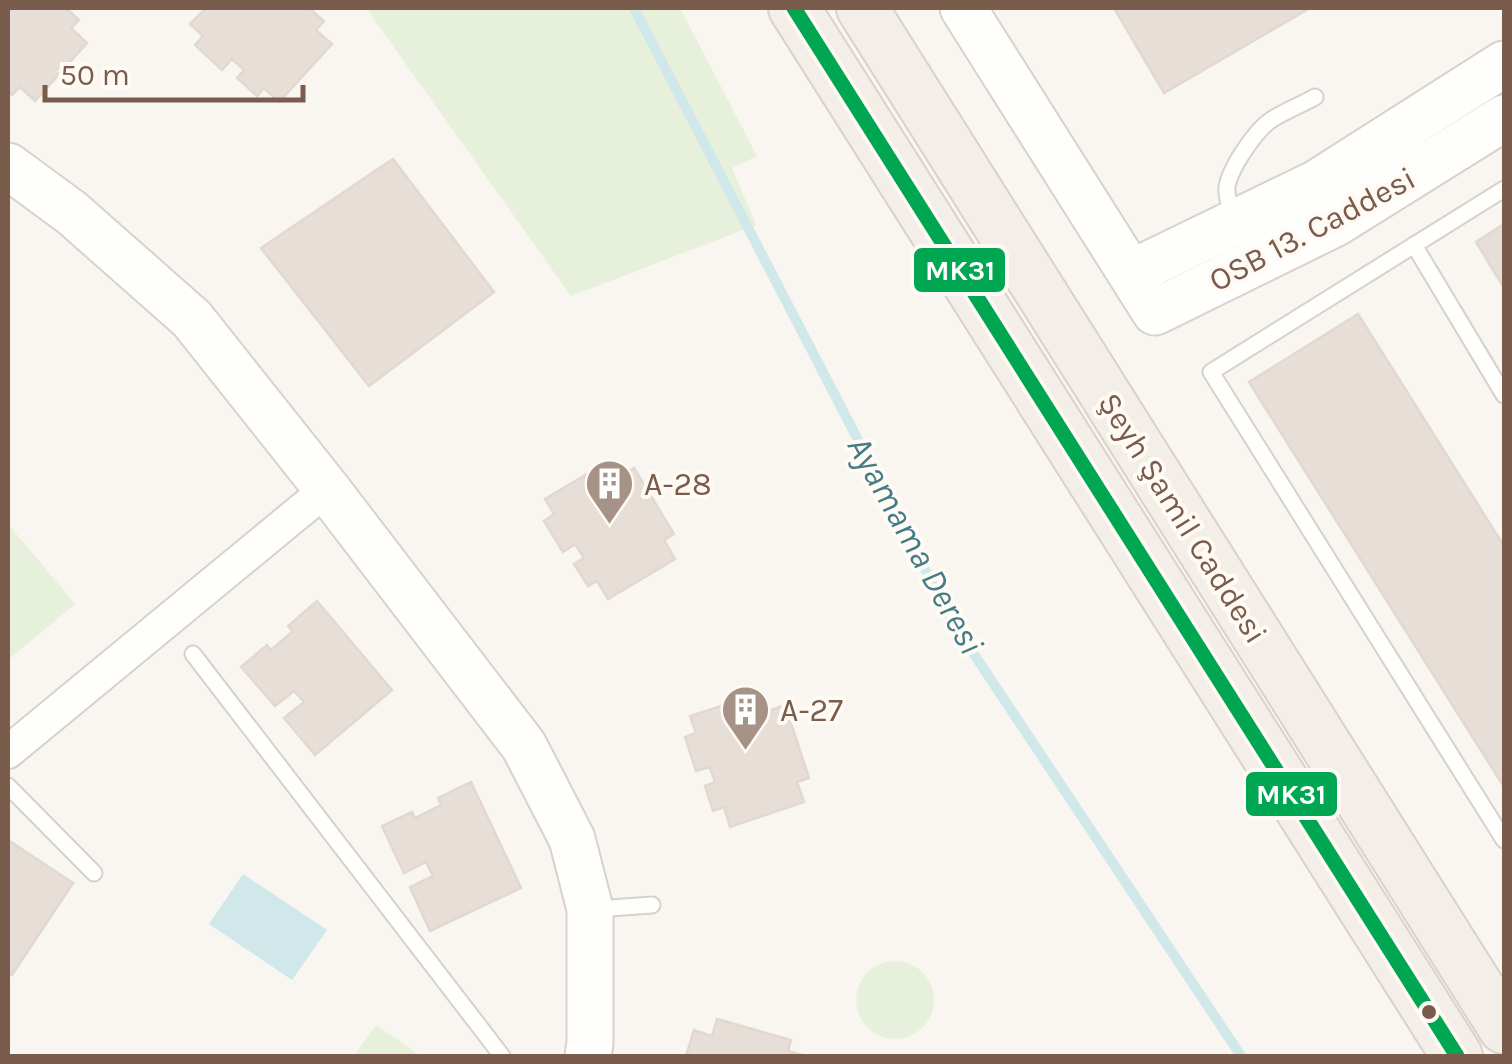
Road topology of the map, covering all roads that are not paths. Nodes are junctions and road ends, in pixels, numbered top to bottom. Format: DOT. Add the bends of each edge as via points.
graph roads {
  1 [pos="794,8"];
  2 [pos="862,8"];
  3 [pos="963,8"];
  4 [pos="1504,64"];
  5 [pos="1314,97"];
  6 [pos="1504,118"];
  7 [pos="8,166"];
  8 [pos="1504,189"];
  9 [pos="1250,240"];
  10 [pos="1414,245"];
  11 [pos="1504,395"];
  12 [pos="326,488"];
  13 [pos="193,654"];
  14 [pos="8,752"];
  15 [pos="8,786"];
  16 [pos="1504,840"];
  17 [pos="94,873"];
  18 [pos="652,905"];
  19 [pos="590,909"];
  20 [pos="1504,1028"];
  21 [pos="502,1056"];
  22 [pos="588,1056"];
  23 [pos="1457,1056"];
  1 -- 23 [label="main road, Şeyh Şamil Caddesi"];
  2 -- 20 [label="main road, Şeyh Şamil Caddesi"];
  3 -- 9 [label="street, OSB 13. Caddesi" via="1155,312"];
  4 -- 9 [label="street, OSB 13. Caddesi" via="1317,183"];
  5 -- 9 [label="lane" via="1268,122 1237,163 1228,203"];
  6 -- 9 [label="street, OSB 13. Caddesi" via="1336,223"];
  7 -- 12 [label="street" via="192,319"];
  8 -- 10 [label="lane"];
  10 -- 11 [label="lane"];
  10 -- 16 [label="lane" via="1211,372"];
  12 -- 14 [label="street"];
  12 -- 19 [label="street" via="524,746 572,839"];
  13 -- 21 [label="lane"];
  15 -- 17 [label="lane"];
  18 -- 19 [label="lane"];
  19 -- 22 [label="street"];
}
